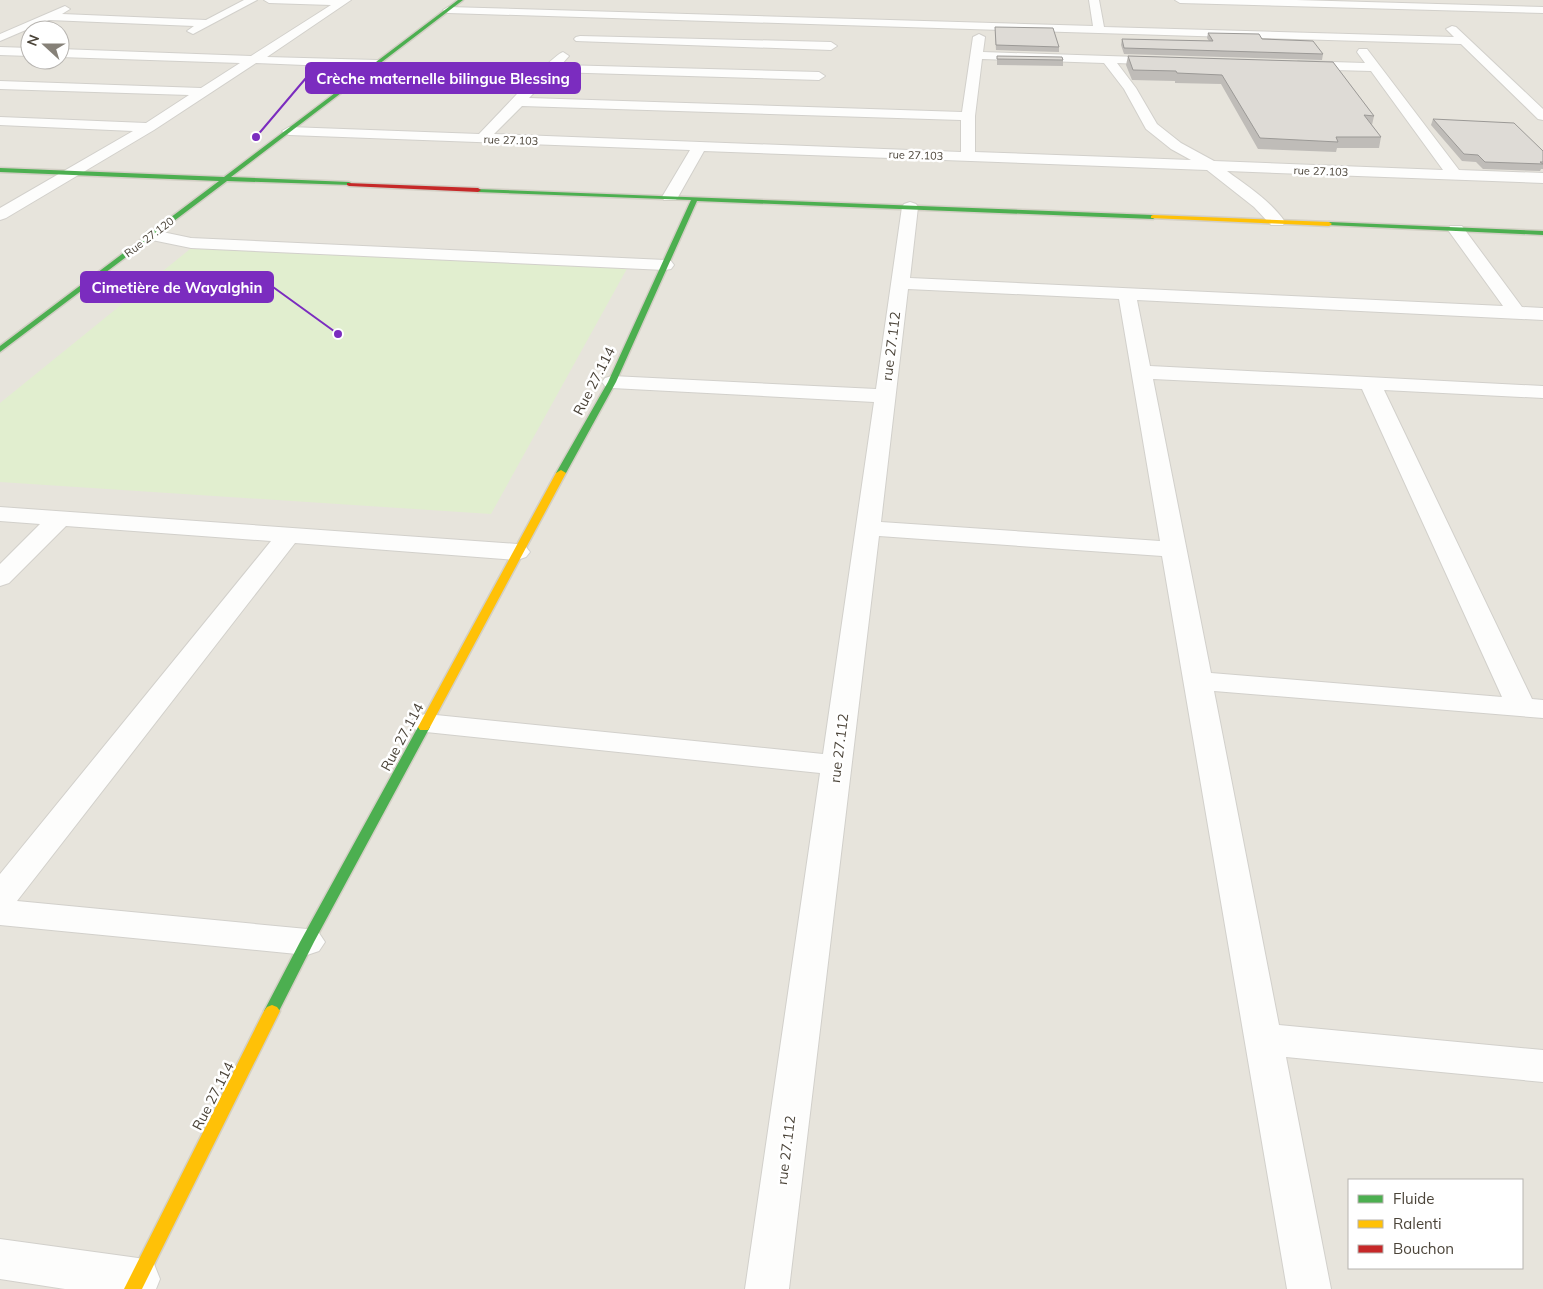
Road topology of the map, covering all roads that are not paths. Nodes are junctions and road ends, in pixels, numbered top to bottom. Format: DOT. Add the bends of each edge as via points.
graph roads {
  1 [pos="252,0"];
  2 [pos="269,0"];
  3 [pos="461,0"];
  4 [pos="1094,0"];
  5 [pos="1180,0"];
  6 [pos="344,1"];
  7 [pos="78,3"];
  8 [pos="1425,3"];
  9 [pos="724,6"];
  10 [pos="448,10"];
  11 [pos="1543,10"];
  12 [pos="602,14"];
  13 [pos="48,17"];
  14 [pos="715,18"];
  15 [pos="841,22"];
  16 [pos="209,23"];
  17 [pos="980,26"];
  18 [pos="1099,28"];
  19 [pos="17,31"];
  20 [pos="182,37"];
  21 [pos="0,38"];
  22 [pos="1352,38"];
  23 [pos="580,39"];
  24 [pos="1465,41"];
  25 [pos="165,46"];
  26 [pos="831,46"];
  27 [pos="0,51"];
  28 [pos="20,52"];
  29 [pos="70,53"];
  30 [pos="977,55"];
  31 [pos="148,56"];
  32 [pos="1107,59"];
  33 [pos="252,60"];
  34 [pos="1176,61"];
  35 [pos="377,64"];
  36 [pos="1285,64"];
  37 [pos="1374,67"];
  38 [pos="550,68"];
  39 [pos="0,85"];
  40 [pos="202,92"];
  41 [pos="517,102"];
  42 [pos="1540,111"];
  43 [pos="968,116"];
  44 [pos="0,120"];
  45 [pos="148,126"];
  46 [pos="289,131"];
  47 [pos="482,139"];
  48 [pos="699,147"];
  49 [pos="968,157"];
  50 [pos="1213,167"];
  51 [pos="0,170"];
  52 [pos="70,173"];
  53 [pos="1455,175"];
  54 [pos="1543,178"];
  55 [pos="227,179"];
  56 [pos="670,197"];
  57 [pos="694,198"];
  58 [pos="910,207"];
  59 [pos="0,215"];
  60 [pos="1277,222"];
  61 [pos="1456,230"];
  62 [pos="1543,233"];
  63 [pos="153,235"];
  64 [pos="664,265"];
  65 [pos="900,283"];
  66 [pos="1127,294"];
  67 [pos="1517,312"];
  68 [pos="1543,314"];
  69 [pos="0,350"];
  70 [pos="1141,372"];
  71 [pos="612,382"];
  72 [pos="1370,383"];
  73 [pos="1543,392"];
  74 [pos="885,396"];
  75 [pos="0,514"];
  76 [pos="59,520"];
  77 [pos="868,528"];
  78 [pos="288,536"];
  79 [pos="1173,549"];
  80 [pos="517,552"];
  81 [pos="0,578"];
  82 [pos="1198,681"];
  83 [pos="1532,708"];
  84 [pos="426,723"];
  85 [pos="836,765"];
  86 [pos="0,898"];
  87 [pos="0,912"];
  88 [pos="307,942"];
  89 [pos="1263,1039"];
  90 [pos="1543,1066"];
  91 [pos="0,1259"];
  92 [pos="135,1284"];
  93 [pos="768,1289"];
  94 [pos="1309,1289"];
  1 -- 16 [label="street"];
  2 -- 6 [label="street"];
  3 -- 10 [label="street, Rue 27.120"];
  4 -- 18 [label="street"];
  5 -- 8 [label="street"];
  6 -- 33 [label="street"];
  7 -- 13 [label="street"];
  8 -- 11 [label="street"];
  8 -- 24 [label="street"];
  9 -- 14 [label="street"];
  10 -- 12 [label="street"];
  10 -- 35 [label="street, Rue 27.120"];
  12 -- 14 [label="street"];
  12 -- 23 [label="street"];
  13 -- 16 [label="street"];
  13 -- 19 [label="street"];
  14 -- 15 [label="street"];
  15 -- 17 [label="street"];
  15 -- 26 [label="street"];
  16 -- 20 [label="street"];
  17 -- 18 [label="street"];
  17 -- 30 [label="street"];
  18 -- 22 [label="street"];
  19 -- 21 [label="street"];
  22 -- 24 [label="street"];
  22 -- 37 [label="street"];
  23 -- 26 [label="street"];
  23 -- 38 [label="street"];
  24 -- 42 [label="street"];
  25 -- 31 [label="street"];
  26 -- 38 [label="street" via="817,80"];
  27 -- 28 [label="street"];
  29 -- 31 [label="street"];
  30 -- 32 [label="street"];
  30 -- 43 [label="street"];
  31 -- 33 [label="street"];
  32 -- 34 [label="street"];
  32 -- 50 [label="street" via="1130,88 1151,126 1176,146"];
  33 -- 35 [label="street"];
  33 -- 40 [label="street"];
  35 -- 46 [label="street, Rue 27.120"];
  36 -- 37 [label="street"];
  37 -- 53 [label="street"];
  38 -- 41 [label="street"];
  39 -- 40 [label="street"];
  40 -- 45 [label="street"];
  41 -- 43 [label="street" via="806,107"];
  41 -- 47 [label="street"];
  43 -- 49 [label="street"];
  44 -- 45 [label="street"];
  45 -- 52 [label="street"];
  46 -- 47 [label="street, rue 27.103"];
  46 -- 55 [label="street, Rue 27.120"];
  47 -- 48 [label="street, rue 27.103"];
  48 -- 49 [label="street, rue 27.103"];
  48 -- 56 [label="street"];
  49 -- 50 [label="street, rue 27.103"];
  50 -- 53 [label="street, rue 27.103"];
  50 -- 60 [label="street" via="1260,204"];
  51 -- 52 [label="street"];
  52 -- 55 [label="street"];
  52 -- 59 [label="street"];
  53 -- 54 [label="street, rue 27.103"];
  55 -- 56 [label="street"];
  55 -- 63 [label="street, Rue 27.120"];
  56 -- 57 [label="street"];
  57 -- 58 [label="street"];
  57 -- 64 [label="street, Rue 27.114"];
  58 -- 60 [label="street"];
  58 -- 65 [label="street, rue 27.112"];
  60 -- 61 [label="street"];
  61 -- 62 [label="street"];
  61 -- 67 [label="street"];
  63 -- 64 [label="street" via="208,244"];
  63 -- 69 [label="street, Rue 27.120"];
  64 -- 71 [label="street, Rue 27.114"];
  65 -- 66 [label="street"];
  65 -- 74 [label="street, rue 27.112"];
  66 -- 67 [label="street"];
  66 -- 70 [label="street"];
  67 -- 68 [label="street"];
  70 -- 72 [label="street"];
  70 -- 79 [label="street"];
  71 -- 74 [label="street"];
  71 -- 80 [label="street, Rue 27.114"];
  72 -- 73 [label="street"];
  72 -- 83 [label="street"];
  74 -- 77 [label="street, rue 27.112"];
  75 -- 76 [label="street"];
  76 -- 78 [label="street"];
  76 -- 81 [label="street"];
  77 -- 79 [label="street"];
  77 -- 85 [label="street, rue 27.112"];
  78 -- 80 [label="street"];
  78 -- 86 [label="street"];
  79 -- 82 [label="street"];
  80 -- 84 [label="street, Rue 27.114"];
  82 -- 83 [label="street"];
  82 -- 89 [label="street"];
  84 -- 85 [label="street"];
  84 -- 88 [label="street, Rue 27.114"];
  85 -- 93 [label="street, rue 27.112"];
  87 -- 88 [label="street"];
  88 -- 92 [label="street, Rue 27.114"];
  89 -- 90 [label="street"];
  89 -- 94 [label="street"];
  91 -- 92 [label="street"];
}
